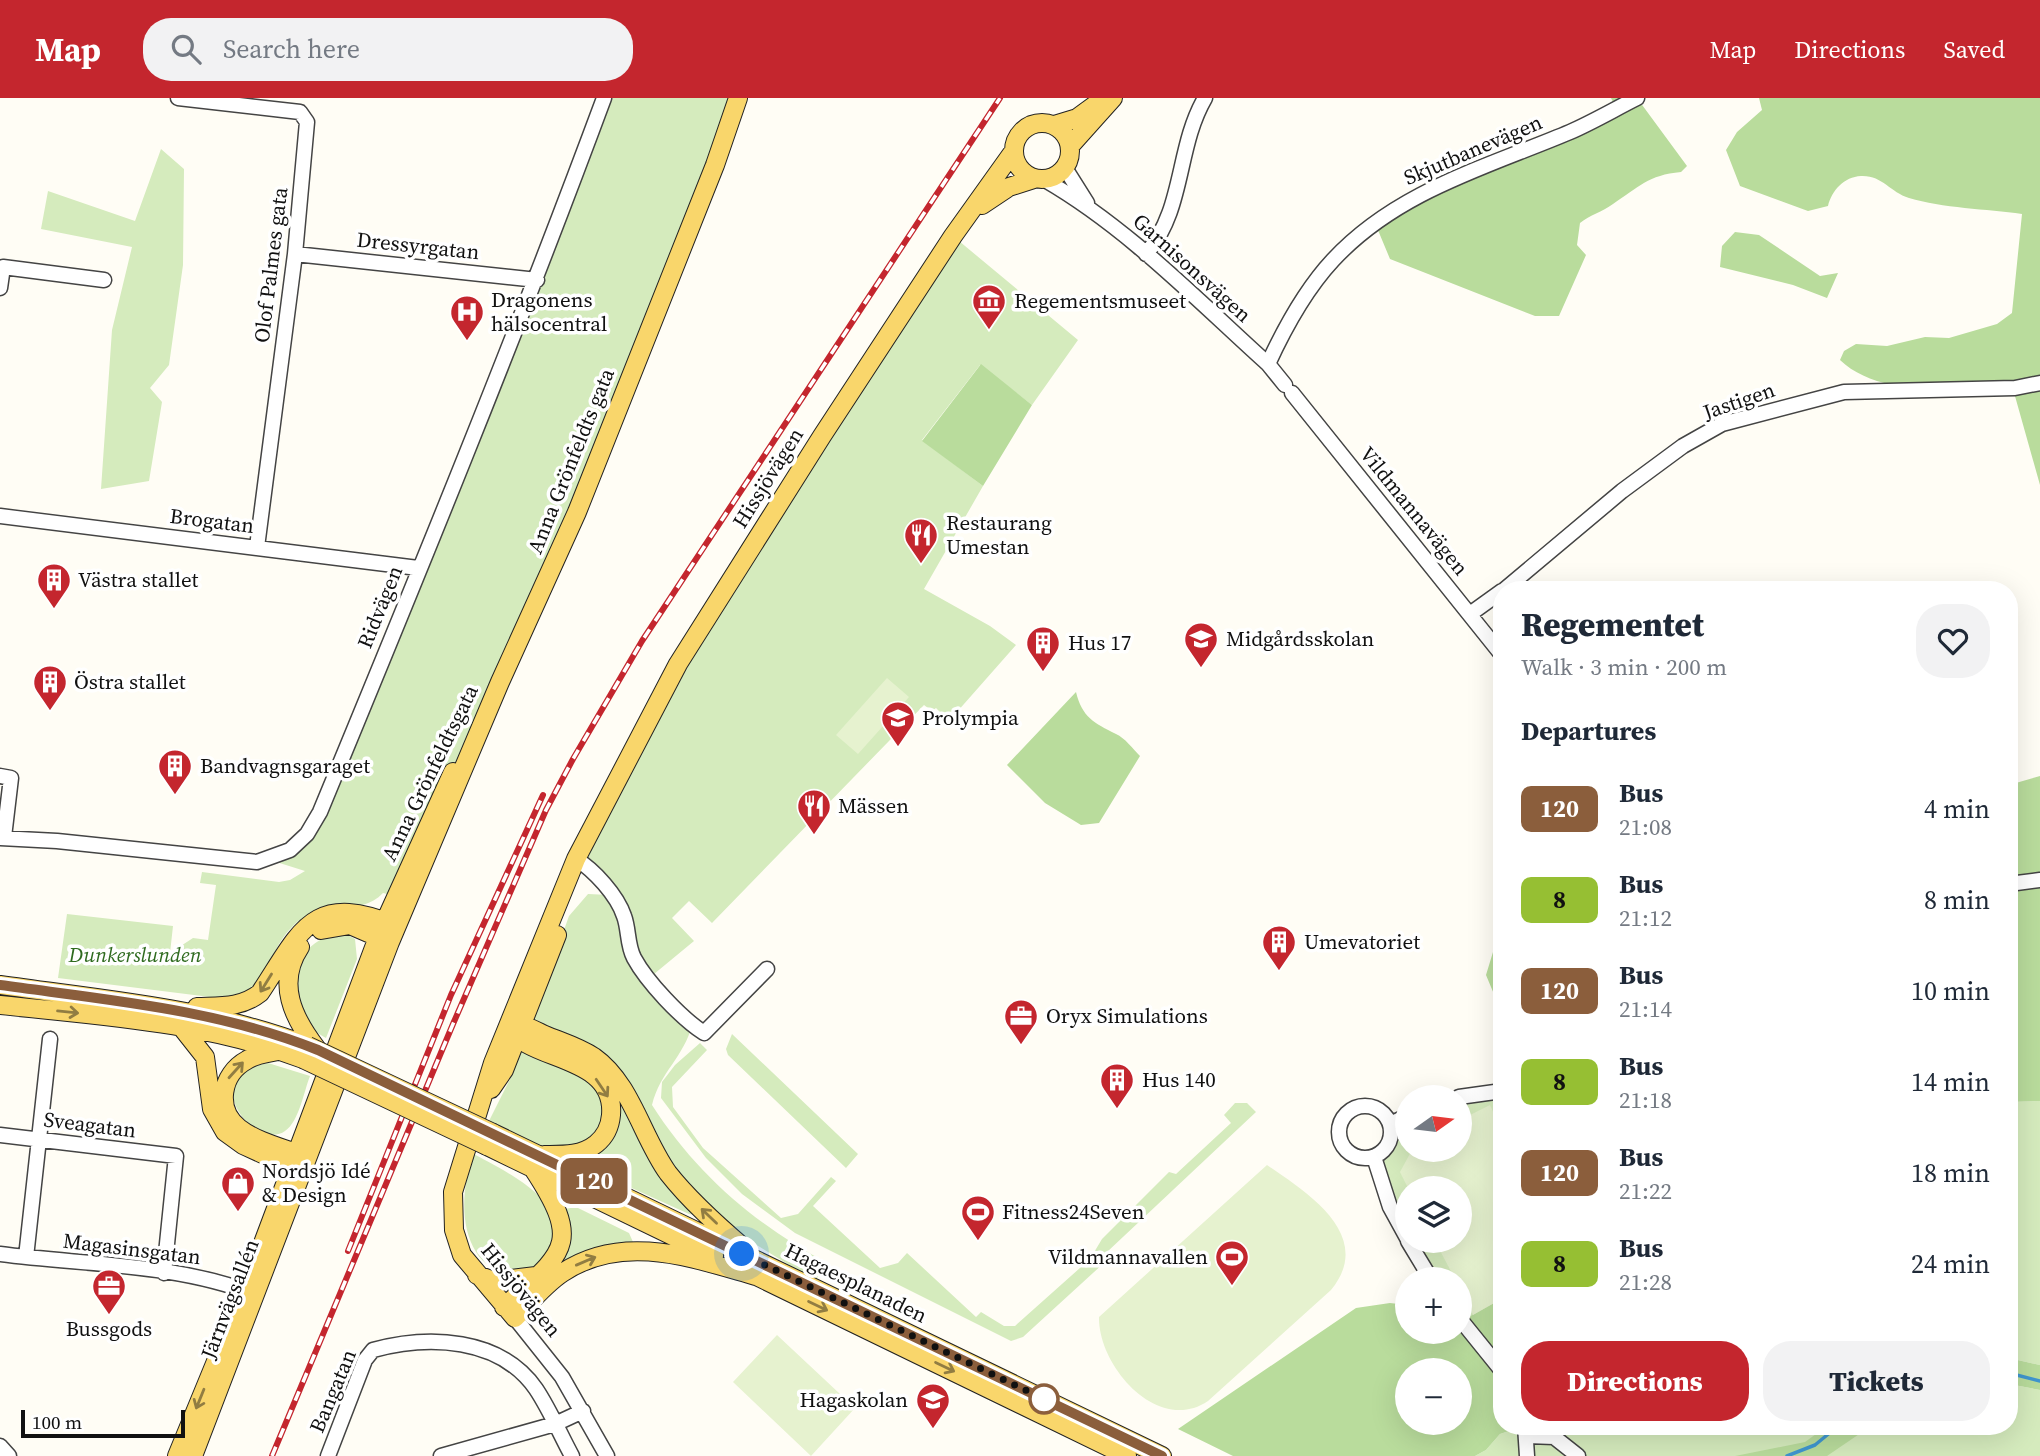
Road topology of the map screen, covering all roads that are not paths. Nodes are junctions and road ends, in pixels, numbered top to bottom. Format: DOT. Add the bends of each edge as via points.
graph roads {
  1 [pos="178,98"];
  2 [pos="604,98"];
  3 [pos="737,98"];
  4 [pos="1105,98"];
  5 [pos="1113,98"];
  6 [pos="1205,98"];
  7 [pos="1637,98"];
  8 [pos="1054,125"];
  9 [pos="1070,146"];
  10 [pos="1013,152"];
  11 [pos="1065,168"];
  12 [pos="1039,179"];
  13 [pos="1088,205"];
  14 [pos="953,236"];
  15 [pos="295,254"];
  16 [pos="1146,254"];
  17 [pos="104,280"];
  18 [pos="537,280"];
  19 [pos="0,288"];
  20 [pos="1268,364"];
  21 [pos="2040,383"];
  22 [pos="0,516"];
  23 [pos="257,547"];
  24 [pos="418,568"];
  25 [pos="1515,581"];
  26 [pos="1493,598"];
  27 [pos="1470,614"];
  28 [pos="1493,643"];
  29 [pos="500,682"];
  30 [pos="0,776"];
  31 [pos="2,838"];
  32 [pos="580,862"];
  33 [pos="2040,880"];
  34 [pos="2018,883"];
  35 [pos="388,931"];
  36 [pos="767,969"];
  37 [pos="0,985"];
  38 [pos="0,1005"];
  39 [pos="177,1016"];
  40 [pos="512,1030"];
  41 [pos="50,1039"];
  42 [pos="310,1049"];
  43 [pos="280,1051"];
  44 [pos="547,1052"];
  45 [pos="504,1070"];
  46 [pos="1493,1092"];
  47 [pos="1472,1095"];
  48 [pos="483,1100"];
  49 [pos="1395,1122"];
  50 [pos="1390,1124"];
  51 [pos="0,1135"];
  52 [pos="40,1140"];
  53 [pos="1374,1157"];
  54 [pos="298,1162"];
  55 [pos="537,1162"];
  56 [pos="1395,1217"];
  57 [pos="0,1254"];
  58 [pos="26,1257"];
  59 [pos="758,1269"];
  60 [pos="164,1273"];
  61 [pos="477,1275"];
  62 [pos="536,1276"];
  63 [pos="250,1293"];
  64 [pos="509,1313"];
  65 [pos="1472,1334"];
  66 [pos="1493,1360"];
  67 [pos="583,1411"];
  68 [pos="555,1423"];
  69 [pos="1526,1435"];
  70 [pos="1545,1435"];
  71 [pos="0,1446"];
  72 [pos="9,1456"];
  73 [pos="177,1456"];
  74 [pos="193,1456"];
  75 [pos="328,1456"];
  76 [pos="441,1456"];
  77 [pos="572,1456"];
  78 [pos="607,1456"];
  79 [pos="1127,1456"];
  80 [pos="1162,1456"];
  81 [pos="1527,1456"];
  82 [pos="1578,1456"];
  1 -- 15 [label="street, Olof Palmes gata" via="305,116"];
  2 -- 18 [label="street, Ridvägen"];
  3 -- 29 [label="main road, Anna Grönfeldts gata" via="715,165 576,512"];
  4 -- 8 [label="main road" via="1077,118"];
  5 -- 9 [label="main road"];
  6 -- 16 [label="street" via="1195,115 1171,215"];
  7 -- 20 [label="street, Skjutbanevägen" via="1573,130 1434,187 1375,223 1334,259 1311,288"];
  8 -- 9 [label="main road"];
  8 -- 10 [label="main road" via="1035,123 1020,133"];
  9 -- 11 [label="main road"];
  10 -- 12 [label="main road" via="1022,171"];
  10 -- 14 [label="main road, Hissjövägen"];
  11 -- 12 [label="main road"];
  11 -- 13 [label="street, Garnisonsvägen"];
  12 -- 13 [label="street, Garnisonsvägen"];
  12 -- 14 [label="main road, Hissjövägen" via="1009,187 984,203"];
  13 -- 16 [label="street, Garnisonsvägen"];
  14 -- 32 [label="main road, Hissjövägen" via="678,664"];
  15 -- 18 [label="street, Dressyrgatan"];
  15 -- 23 [label="street, Olof Palmes gata"];
  16 -- 20 [label="street, Garnisonsvägen"];
  17 -- 19 [label="street" via="2,267"];
  18 -- 24 [label="street, Ridvägen"];
  20 -- 27 [label="street, Vildmannavägen"];
  21 -- 25 [label="street, Jastigen" via="2015,388 1844,392 1722,424 1622,491"];
  22 -- 23 [label="street, Brogatan"];
  23 -- 24 [label="street, Brogatan"];
  24 -- 31 [label="street, Ridvägen" via="320,812 290,850 270,860 244,863 42,846"];
  26 -- 27 [label="street, Jastigen"];
  27 -- 28 [label="street, Vildmannavägen"];
  29 -- 35 [label="main road, Anna Grönfeldtsgata" via="435,804"];
  30 -- 31 [label="street" via="11,778"];
  32 -- 36 [label="street" via="624,914 632,955 648,979 704,1032"];
  32 -- 40 [label="main road, Hissjövägen"];
  33 -- 34 [label="street"];
  35 -- 39 [label="main road, one-way" via="357,912 321,917 294,937 252,999"];
  35 -- 42 [label="main road" via="329,926 308,938 296,953 288,992"];
  35 -- 54 [label="main road, Anna Grönfeldtsgata"];
  37 -- 39 [label="main road"];
  38 -- 39 [label="main road, one-way"];
  39 -- 42 [label="main road" via="249,1026"];
  39 -- 43 [label="main road"];
  39 -- 54 [label="main road" via="205,1057 212,1109 225,1132 243,1145"];
  40 -- 44 [label="main road"];
  40 -- 45 [label="main road, Hissjövägen"];
  40 -- 48 [label="main road, Hissjövägen"];
  59 -- 40 [label="main road, one-way" via="668,1171 605,1066 578,1048"];
  41 -- 52 [label="street"];
  42 -- 43 [label="main road"];
  42 -- 55 [label="main road, Hagaesplanaden, bridge"];
  54 -- 43 [label="main road, one-way" via="238,1127 224,1102 232,1072 254,1056"];
  44 -- 45 [label="main road"];
  44 -- 55 [label="main road, one-way" via="594,1077 611,1109 608,1130 595,1145"];
  45 -- 48 [label="main road, Hissjövägen"];
  46 -- 47 [label="street"];
  48 -- 61 [label="main road, Hissjövägen" via="456,1178 452,1206 457,1243"];
  49 -- 50 [label="street"];
  50 -- 53 [label="street" via="1389,1142"];
  50 -- 53 [label="street" via="1372,1107 1352,1110 1343,1119 1340,1139 1346,1150"];
  51 -- 52 [label="street, Sveagatan"];
  52 -- 58 [label="street"];
  52 -- 60 [label="street, Sveagatan" via="176,1156"];
  53 -- 56 [label="street"];
  54 -- 63 [label="main road, Järnvägsallén"];
  55 -- 59 [label="main road, Hagaesplanaden"];
  55 -- 62 [label="main road" via="558,1207 563,1233 557,1255"];
  57 -- 58 [label="street, Magasinsgatan"];
  58 -- 60 [label="street, Magasinsgatan"];
  64 -- 59 [label="main road, one-way" via="561,1273 602,1255 636,1250"];
  59 -- 79 [label="main road, Hagaesplanaden, one-way"];
  59 -- 80 [label="main road, Hagaesplanaden"];
  60 -- 63 [label="street, Magasinsgatan"];
  61 -- 62 [label="main road" via="494,1281"];
  61 -- 64 [label="main road, Hissjövägen"];
  62 -- 64 [label="main road"];
  63 -- 73 [label="main road, Järnvägsallén, one-way"];
  63 -- 74 [label="main road, Järnvägsallén"];
  64 -- 67 [label="street, Hissjövägen" via="562,1377"];
  65 -- 66 [label="street"];
  67 -- 68 [label="street"];
  67 -- 78 [label="street, Hissjövägen"];
  68 -- 75 [label="street, Bangatan" via="536,1389 508,1362 472,1346 409,1343 373,1350 365,1360"];
  68 -- 76 [label="street"];
  68 -- 77 [label="street, Bangatan"];
  69 -- 81 [label="street"];
  70 -- 82 [label="street"];
  71 -- 72 [label="street"];
}
